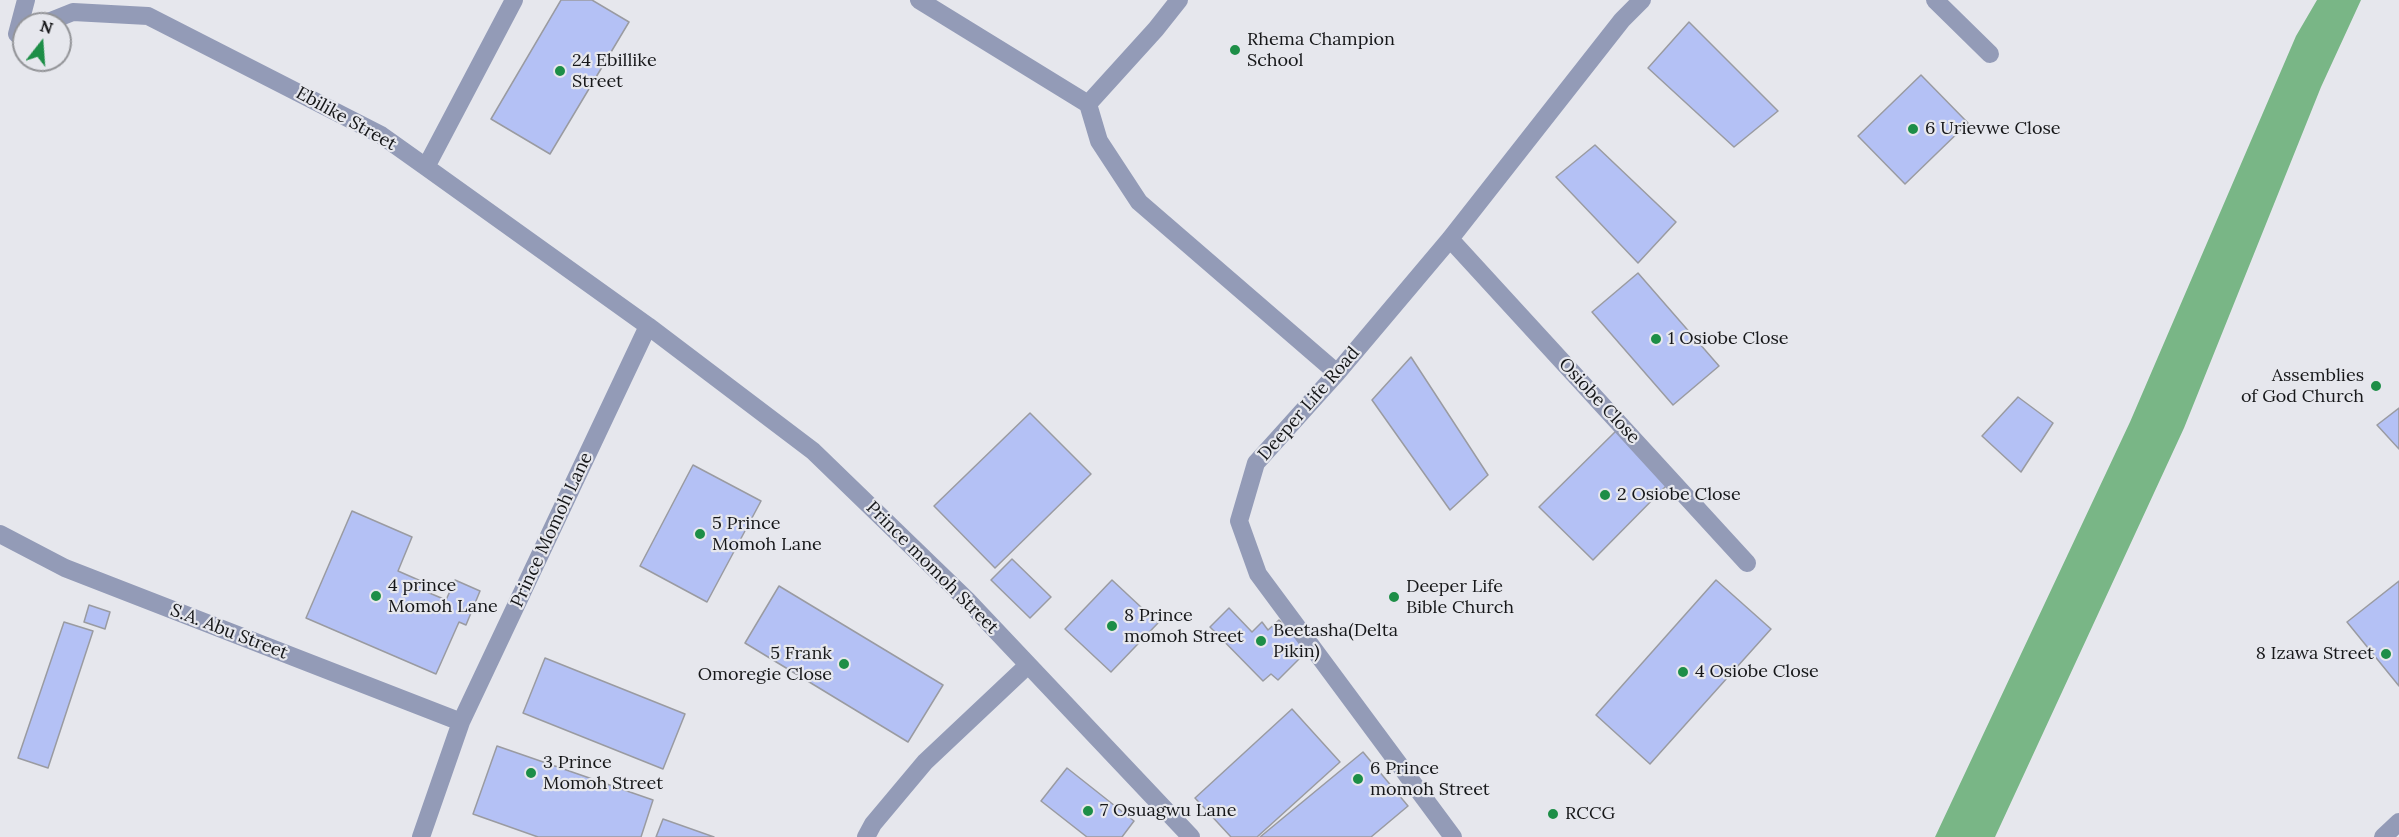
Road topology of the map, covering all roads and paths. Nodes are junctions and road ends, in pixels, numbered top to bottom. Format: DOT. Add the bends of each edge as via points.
graph roads {
  1 [pos="514,0"];
  2 [pos="918,0"];
  3 [pos="1179,0"];
  4 [pos="1642,0"];
  5 [pos="1935,0"];
  6 [pos="72,13"];
  7 [pos="1990,54"];
  8 [pos="1088,104"];
  9 [pos="426,167"];
  10 [pos="1450,239"];
  11 [pos="648,326"];
  12 [pos="1337,373"];
  13 [pos="0,534"];
  14 [pos="1747,562"];
  15 [pos="1028,665"];
  16 [pos="461,722"];
  17 [pos="2399,822"];
  18 [pos="421,837"];
  19 [pos="866,837"];
  20 [pos="1191,837"];
  21 [pos="1453,837"];
  22 [pos="2383,837"];
  1 -- 9 [label="street"];
  2 -- 8 [label="street"];
  3 -- 8 [label="street"];
  4 -- 10 [label="street, Deeper Life Road" via="1622,20"];
  5 -- 7 [label="street"];
  6 -- 9 [label="street, Ebilike Street" via="148,16 381,135"];
  8 -- 12 [label="street" via="1099,141 1139,202"];
  9 -- 11 [label="street, Ebilike Street"];
  10 -- 12 [label="street, Deeper Life Road"];
  10 -- 14 [label="street, Osiobe Close"];
  11 -- 15 [label="street, Prince momoh Street" via="813,451 967,600"];
  11 -- 16 [label="street, Prince Momoh Lane"];
  12 -- 21 [label="street, Deeper Life Road" via="1256,463 1239,521 1258,574"];
  13 -- 16 [label="street, S.A. Abu Street" via="65,568"];
  15 -- 19 [label="street" via="925,762"];
  15 -- 20 [label="street, Prince momoh Street"];
  16 -- 18 [label="street, Prince Momoh Lane"];
  17 -- 22 [label="street"];
}
